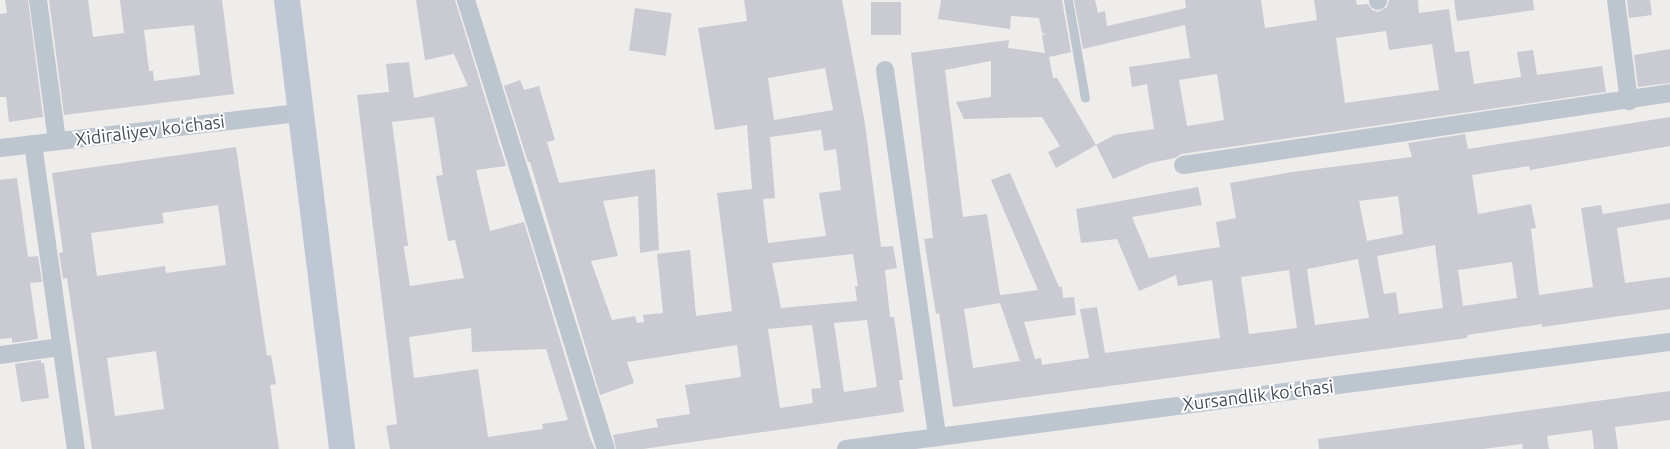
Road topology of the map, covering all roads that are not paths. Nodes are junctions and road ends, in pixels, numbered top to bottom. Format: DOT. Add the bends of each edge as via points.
graph roads {
  1 [pos="38,0"];
  2 [pos="287,0"];
  3 [pos="466,0"];
  4 [pos="1068,0"];
  5 [pos="1616,0"];
  6 [pos="885,70"];
  7 [pos="1670,93"];
  8 [pos="1085,98"];
  9 [pos="1629,101"];
  10 [pos="299,113"];
  11 [pos="57,141"];
  12 [pos="33,144"];
  13 [pos="0,148"];
  14 [pos="1183,165"];
  15 [pos="1670,342"];
  16 [pos="61,347"];
  17 [pos="0,355"];
  18 [pos="937,437"];
  19 [pos="76,449"];
  20 [pos="342,449"];
  21 [pos="606,449"];
  22 [pos="846,449"];
  1 -- 11 [label="street"];
  2 -- 10 [label="main road"];
  3 -- 21 [label="street"];
  4 -- 8 [label="lane"];
  5 -- 9 [label="street"];
  6 -- 18 [label="street"];
  7 -- 9 [label="street"];
  9 -- 14 [label="street"];
  10 -- 11 [label="street, Xidiraliyev koʻchasi"];
  10 -- 20 [label="main road"];
  11 -- 12 [label="street, Xidiraliyev koʻchasi"];
  12 -- 13 [label="street, Xidiraliyev koʻchasi"];
  12 -- 16 [label="street"];
  15 -- 18 [label="street, Xursandlik koʻchasi"];
  16 -- 17 [label="street"];
  16 -- 19 [label="street"];
  18 -- 22 [label="street, Xursandlik koʻchasi"];
}
